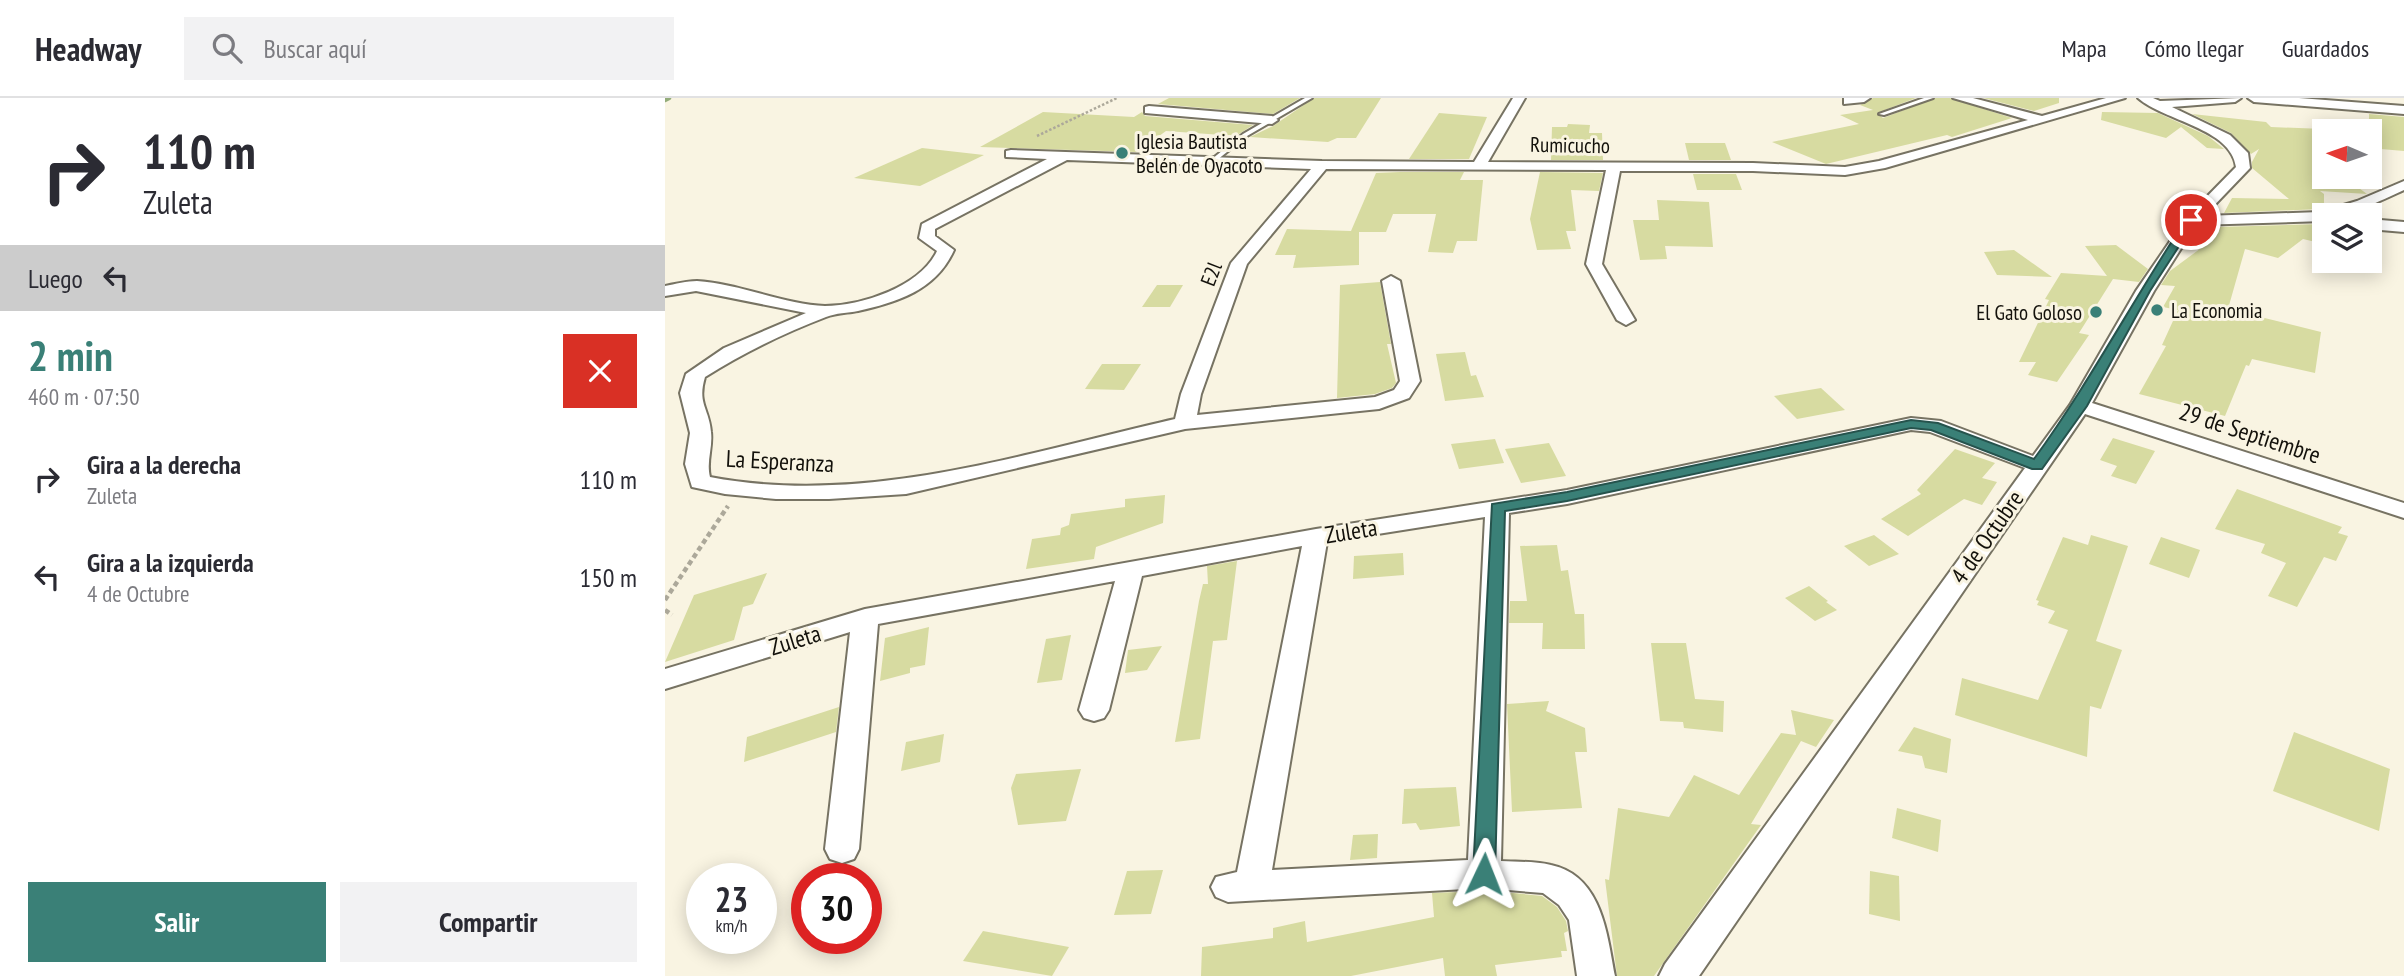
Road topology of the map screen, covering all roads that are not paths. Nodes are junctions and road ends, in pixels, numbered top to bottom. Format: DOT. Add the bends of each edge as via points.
graph roads {
  1 [pos="1309,98"];
  2 [pos="1519,98"];
  3 [pos="1864,98"];
  4 [pos="1930,98"];
  5 [pos="1959,98"];
  6 [pos="2119,98"];
  7 [pos="2235,98"];
  8 [pos="2254,98"];
  9 [pos="2151,101"];
  10 [pos="1848,102"];
  11 [pos="2404,104"];
  12 [pos="2362,106"];
  13 [pos="1149,110"];
  14 [pos="2404,110"];
  15 [pos="1882,114"];
  16 [pos="2042,119"];
  17 [pos="1272,120"];
  18 [pos="1011,154"];
  19 [pos="1063,157"];
  20 [pos="1210,163"];
  21 [pos="1322,165"];
  22 [pos="1479,165"];
  23 [pos="1614,166"];
  24 [pos="2404,185"];
  25 [pos="2364,203"];
  26 [pos="2312,216"];
  27 [pos="2191,220"];
  28 [pos="2382,225"];
  29 [pos="2404,227"];
  30 [pos="1391,281"];
  31 [pos="665,291"];
  32 [pos="825,311"];
  33 [pos="1626,320"];
  34 [pos="2080,406"];
  35 [pos="1185,423"];
  36 [pos="2037,466"];
  37 [pos="1497,508"];
  38 [pos="2404,511"];
  39 [pos="1316,536"];
  40 [pos="1131,569"];
  41 [pos="865,618"];
  42 [pos="665,679"];
  43 [pos="1094,710"];
  44 [pos="842,849"];
  45 [pos="1484,874"];
  46 [pos="1596,976"];
  47 [pos="1678,976"];
  1 -- 17 [label="lane"];
  2 -- 22 [label="street"];
  3 -- 10 [label="street"];
  4 -- 15 [label="lane"];
  5 -- 16 [label="street"];
  6 -- 16 [label="street, Rumicucho"];
  7 -- 9 [label="street"];
  8 -- 12 [label="street"];
  9 -- 27 [label="street, 4 de Octubre" via="2225,138 2241,153 2243,168"];
  11 -- 12 [label="street"];
  12 -- 14 [label="street"];
  13 -- 17 [label="street"];
  16 -- 23 [label="street, Rumicucho" via="1845,171"];
  17 -- 20 [label="lane"];
  18 -- 19 [label="street, Rumicucho"];
  19 -- 20 [label="street, Rumicucho"];
  19 -- 32 [label="street" via="927,228 927,238 946,250 943,261 922,281 878,301"];
  20 -- 21 [label="street, Rumicucho"];
  21 -- 22 [label="street, Rumicucho"];
  21 -- 35 [label="street, E2l" via="1239,263 1191,394"];
  22 -- 23 [label="street, Rumicucho"];
  23 -- 33 [label="street" via="1594,264"];
  24 -- 25 [label="street"];
  26 -- 27 [label="street"];
  27 -- 34 [label="street, 4 de Octubre"];
  28 -- 29 [label="street"];
  30 -- 35 [label="street, La Esperanza" via="1410,381 1402,394 1379,403"];
  31 -- 32 [label="street" via="696,286"];
  32 -- 35 [label="street, La Esperanza" via="731,352 696,374 690,393 701,433 696,464 700,482 828,491 906,487"];
  34 -- 36 [label="street, 4 de Octubre"];
  34 -- 38 [label="street, 29 de Septiembre"];
  36 -- 37 [label="street, Zuleta" via="1933,426 1911,424"];
  36 -- 47 [label="street, 4 de Octubre"];
  37 -- 39 [label="street, Zuleta"];
  37 -- 45 [label="street"];
  39 -- 40 [label="street, Zuleta"];
  39 -- 45 [label="street" via="1240,886"];
  40 -- 41 [label="street, Zuleta"];
  40 -- 43 [label="street"];
  41 -- 42 [label="street, Zuleta"];
  41 -- 44 [label="street"];
  45 -- 46 [label="street" via="1550,879 1571,894 1586,916"];
}
